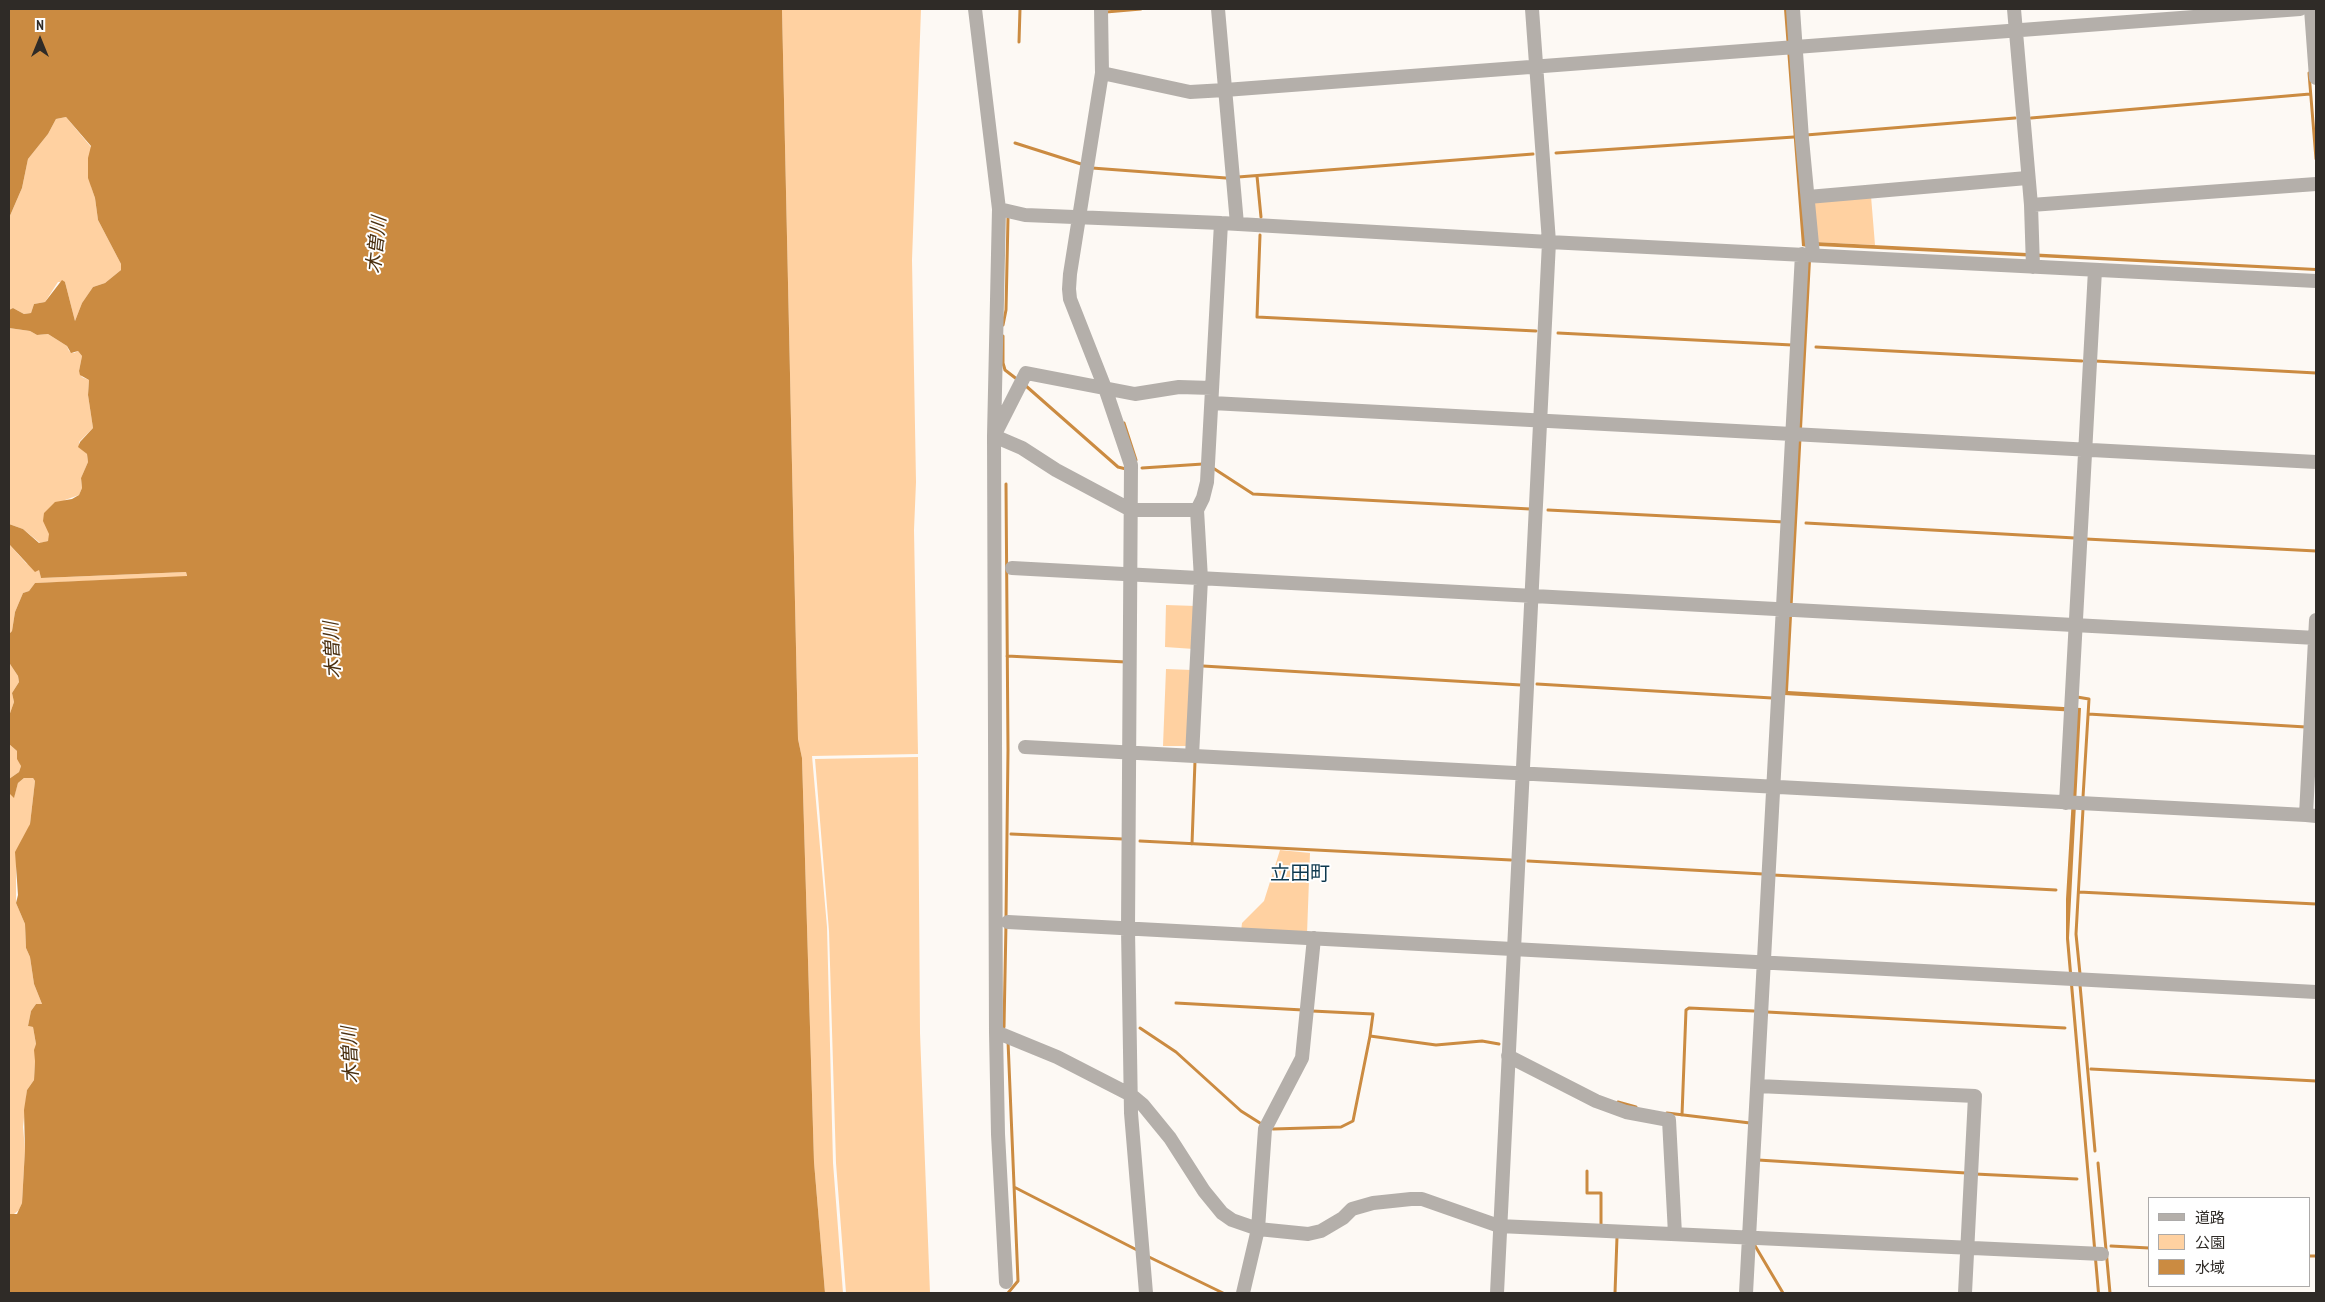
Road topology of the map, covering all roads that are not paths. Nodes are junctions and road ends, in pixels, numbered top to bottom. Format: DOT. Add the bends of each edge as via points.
graph roads {
  1 [pos="975,9"];
  2 [pos="1101,9"];
  3 [pos="1218,9"];
  4 [pos="1532,9"];
  5 [pos="1793,9"];
  6 [pos="2014,9"];
  7 [pos="2300,9"];
  8 [pos="2311,9"];
  9 [pos="2314,26"];
  10 [pos="2015,30"];
  11 [pos="1791,48"];
  12 [pos="1536,66"];
  13 [pos="1104,73"];
  14 [pos="2316,78"];
  15 [pos="1225,90"];
  16 [pos="2027,178"];
  17 [pos="2316,184"];
  18 [pos="1808,197"];
  19 [pos="2030,205"];
  20 [pos="999,209"];
  21 [pos="1079,217"];
  22 [pos="1221,223"];
  23 [pos="1237,224"];
  24 [pos="1549,242"];
  25 [pos="1808,254"];
  26 [pos="2033,259"];
  27 [pos="2095,270"];
  28 [pos="2316,281"];
  29 [pos="1105,388"];
  30 [pos="1212,388"];
  31 [pos="1212,403"];
  32 [pos="1541,420"];
  33 [pos="1797,435"];
  34 [pos="994,436"];
  35 [pos="2085,449"];
  36 [pos="2316,462"];
  37 [pos="1131,510"];
  38 [pos="1197,510"];
  39 [pos="1012,568"];
  40 [pos="1132,575"];
  41 [pos="1201,579"];
  42 [pos="1533,595"];
  43 [pos="1787,610"];
  44 [pos="2316,620"];
  45 [pos="2076,625"];
  46 [pos="2316,638"];
  47 [pos="1025,747"];
  48 [pos="1130,752"];
  49 [pos="1192,756"];
  50 [pos="1523,774"];
  51 [pos="1773,787"];
  52 [pos="2070,803"];
  53 [pos="2311,816"];
  54 [pos="1008,922"];
  55 [pos="1128,929"];
  56 [pos="1314,938"];
  57 [pos="1514,950"];
  58 [pos="1763,962"];
  59 [pos="2316,992"];
  60 [pos="996,1032"];
  61 [pos="1508,1056"];
  62 [pos="1758,1086"];
  63 [pos="1131,1096"];
  64 [pos="1500,1226"];
  65 [pos="1258,1229"];
  66 [pos="1675,1234"];
  67 [pos="1749,1237"];
  68 [pos="1967,1248"];
  69 [pos="2095,1254"];
  70 [pos="1006,1282"];
  71 [pos="1146,1293"];
  72 [pos="1243,1293"];
  73 [pos="1497,1293"];
  74 [pos="1746,1293"];
  75 [pos="1965,1293"];
  1 -- 20 [label="street"];
  2 -- 13 [label="street"];
  3 -- 15 [label="street"];
  4 -- 12 [label="street"];
  5 -- 11 [label="street"];
  6 -- 10 [label="street"];
  7 -- 10 [label="street"];
  8 -- 9 [label="street"];
  9 -- 14 [label="street"];
  10 -- 11 [label="street"];
  10 -- 16 [label="street"];
  11 -- 12 [label="street"];
  11 -- 18 [label="street"];
  12 -- 15 [label="street"];
  12 -- 24 [label="street"];
  13 -- 15 [label="street" via="1190,92"];
  13 -- 21 [label="street"];
  15 -- 23 [label="street"];
  16 -- 18 [label="street"];
  16 -- 19 [label="street"];
  17 -- 19 [label="street"];
  18 -- 25 [label="street"];
  19 -- 26 [label="street"];
  20 -- 21 [label="street"];
  20 -- 34 [label="street"];
  21 -- 22 [label="street"];
  21 -- 29 [label="street" via="1070,274 1070,299"];
  22 -- 23 [label="street"];
  22 -- 30 [label="street"];
  23 -- 24 [label="street"];
  24 -- 25 [label="street"];
  24 -- 32 [label="street"];
  25 -- 26 [label="street"];
  25 -- 33 [label="street"];
  26 -- 27 [label="street"];
  27 -- 28 [label="street"];
  27 -- 35 [label="street"];
  29 -- 30 [label="street" via="1135,394 1179,387"];
  29 -- 34 [label="street" via="1026,373"];
  29 -- 37 [label="street" via="1131,465"];
  30 -- 31 [label="street"];
  31 -- 32 [label="street"];
  31 -- 38 [label="street" via="1207,482"];
  32 -- 33 [label="street"];
  32 -- 42 [label="street"];
  33 -- 35 [label="street"];
  33 -- 43 [label="street"];
  34 -- 37 [label="street" via="1022,448"];
  34 -- 60 [label="street"];
  35 -- 36 [label="street"];
  35 -- 45 [label="street"];
  37 -- 38 [label="street"];
  37 -- 40 [label="street"];
  38 -- 41 [label="street"];
  39 -- 40 [label="street"];
  40 -- 41 [label="street"];
  40 -- 48 [label="street"];
  41 -- 42 [label="street"];
  41 -- 49 [label="street"];
  42 -- 43 [label="street"];
  42 -- 50 [label="street"];
  43 -- 45 [label="street"];
  43 -- 51 [label="street"];
  44 -- 46 [label="street"];
  45 -- 46 [label="street"];
  45 -- 52 [label="street"];
  46 -- 53 [label="street"];
  47 -- 48 [label="street"];
  48 -- 49 [label="street"];
  48 -- 55 [label="street"];
  49 -- 50 [label="street"];
  50 -- 51 [label="street"];
  50 -- 57 [label="street"];
  51 -- 52 [label="street"];
  51 -- 58 [label="street"];
  52 -- 53 [label="street"];
  54 -- 55 [label="street"];
  55 -- 56 [label="street"];
  55 -- 63 [label="street"];
  56 -- 57 [label="street"];
  56 -- 65 [label="street" via="1302,1058 1265,1129"];
  57 -- 58 [label="street"];
  57 -- 61 [label="street"];
  58 -- 59 [label="street"];
  58 -- 62 [label="street"];
  60 -- 63 [label="street" via="1057,1057"];
  60 -- 70 [label="street"];
  61 -- 64 [label="street"];
  61 -- 66 [label="street" via="1596,1101 1626,1112 1669,1120"];
  62 -- 67 [label="street"];
  62 -- 68 [label="street" via="1975,1096"];
  63 -- 65 [label="street" via="1143,1105 1170,1138 1222,1213"];
  63 -- 71 [label="street"];
  64 -- 65 [label="street" via="1422,1199 1411,1199 1352,1209 1343,1218 1308,1234"];
  64 -- 66 [label="street"];
  64 -- 73 [label="street"];
  65 -- 72 [label="street"];
  66 -- 67 [label="street"];
  67 -- 68 [label="street"];
  67 -- 74 [label="street"];
  68 -- 69 [label="street"];
  68 -- 75 [label="street"];
}
